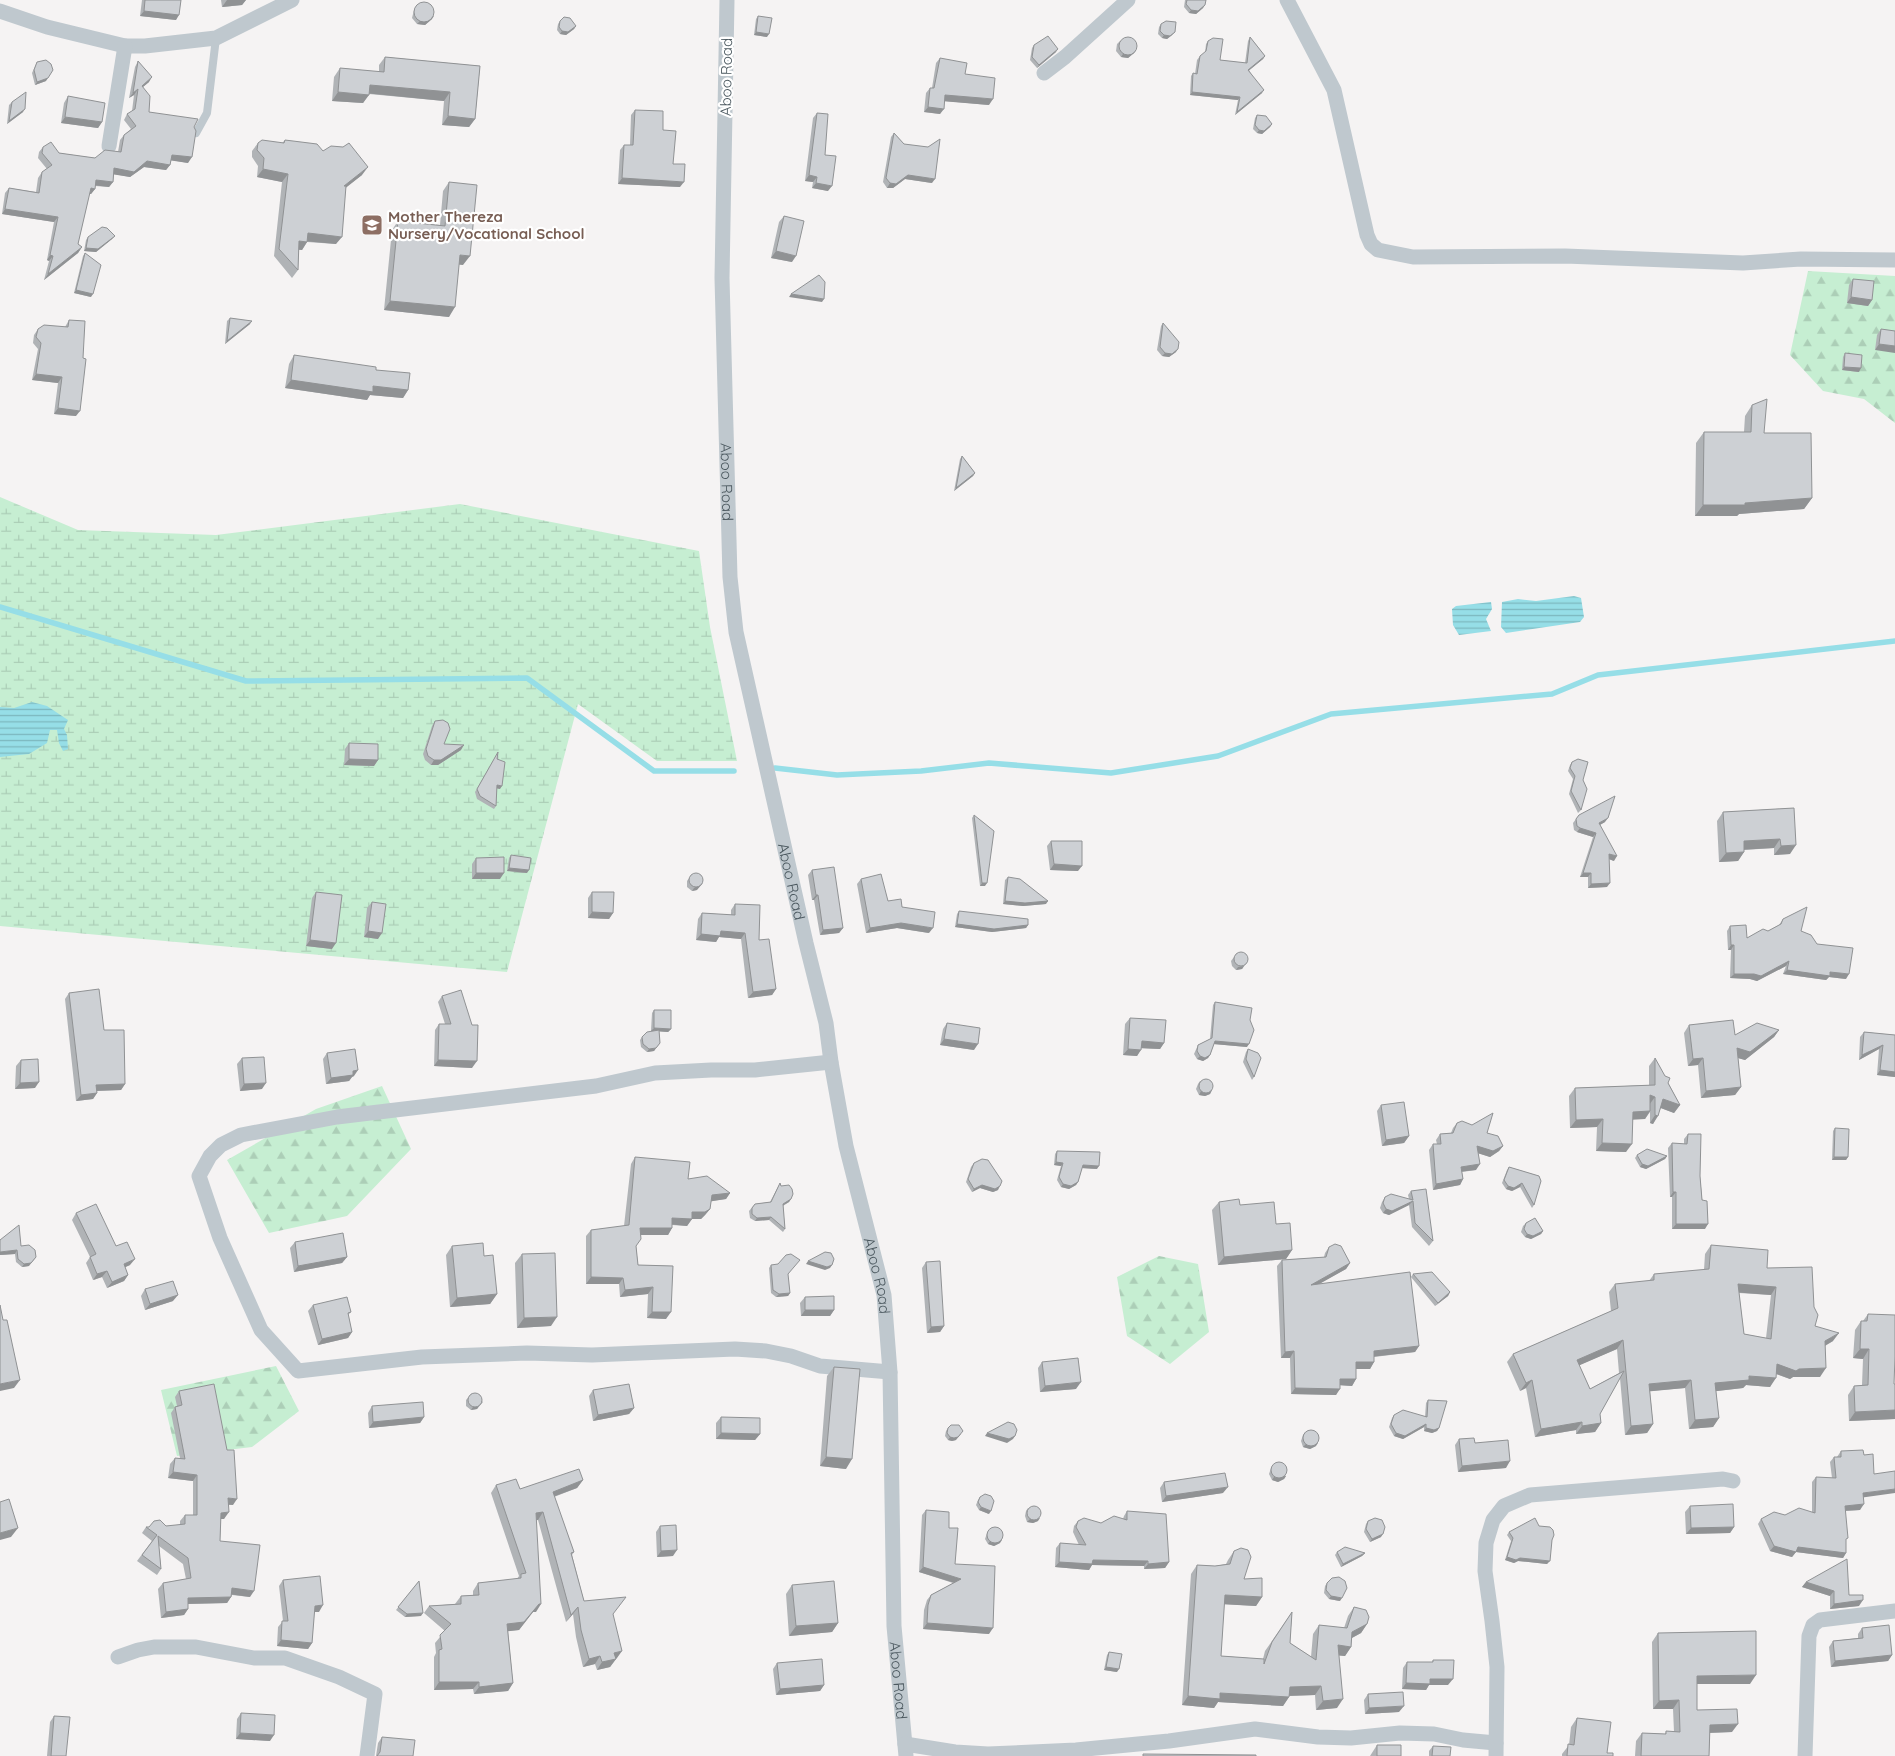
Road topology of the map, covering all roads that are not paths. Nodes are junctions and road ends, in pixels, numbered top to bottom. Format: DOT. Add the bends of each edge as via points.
graph roads {
  1 [pos="292,0"];
  2 [pos="727,0"];
  3 [pos="1128,0"];
  4 [pos="1287,0"];
  5 [pos="0,11"];
  6 [pos="216,38"];
  7 [pos="125,46"];
  8 [pos="1044,73"];
  9 [pos="196,133"];
  10 [pos="109,146"];
  11 [pos="1895,260"];
  12 [pos="831,1062"];
  13 [pos="890,1372"];
  14 [pos="1733,1481"];
  15 [pos="1895,1611"];
  16 [pos="118,1657"];
  17 [pos="906,1750"];
  18 [pos="1496,1750"];
  19 [pos="367,1756"];
  20 [pos="1805,1756"];
  1 -- 6 [label="street"];
  2 -- 12 [label="street, Aboo Road" via="722,278 730,576 736,632 826,1023"];
  3 -- 8 [label="street"];
  4 -- 11 [label="street" via="1334,90 1367,235 1378,250 1413,257 1565,256 1743,263 1800,259"];
  5 -- 7 [label="street" via="47,27"];
  6 -- 7 [label="street"];
  6 -- 9 [label="lane" via="207,113"];
  7 -- 10 [label="street"];
  12 -- 13 [label="street, Aboo Road" via="846,1146 884,1295"];
  12 -- 13 [label="street" via="755,1070 655,1073 596,1086 337,1117 241,1135 221,1145 210,1156 199,1176 220,1238 260,1330 298,1372 422,1357 735,1349 766,1351 820,1366"];
  13 -- 17 [label="street, Aboo Road" via="894,1626"];
  14 -- 18 [label="street" via="1723,1479 1530,1495 1504,1506 1493,1520 1486,1543 1484,1571 1497,1666"];
  15 -- 20 [label="street" via="1820,1620 1813,1625 1809,1636"];
  16 -- 19 [label="street" via="154,1647 196,1648 246,1658 285,1658 339,1677 375,1694"];
  17 -- 18 [label="street" via="988,1754 1066,1751 1254,1729 1351,1738 1400,1733 1434,1734"];
}
